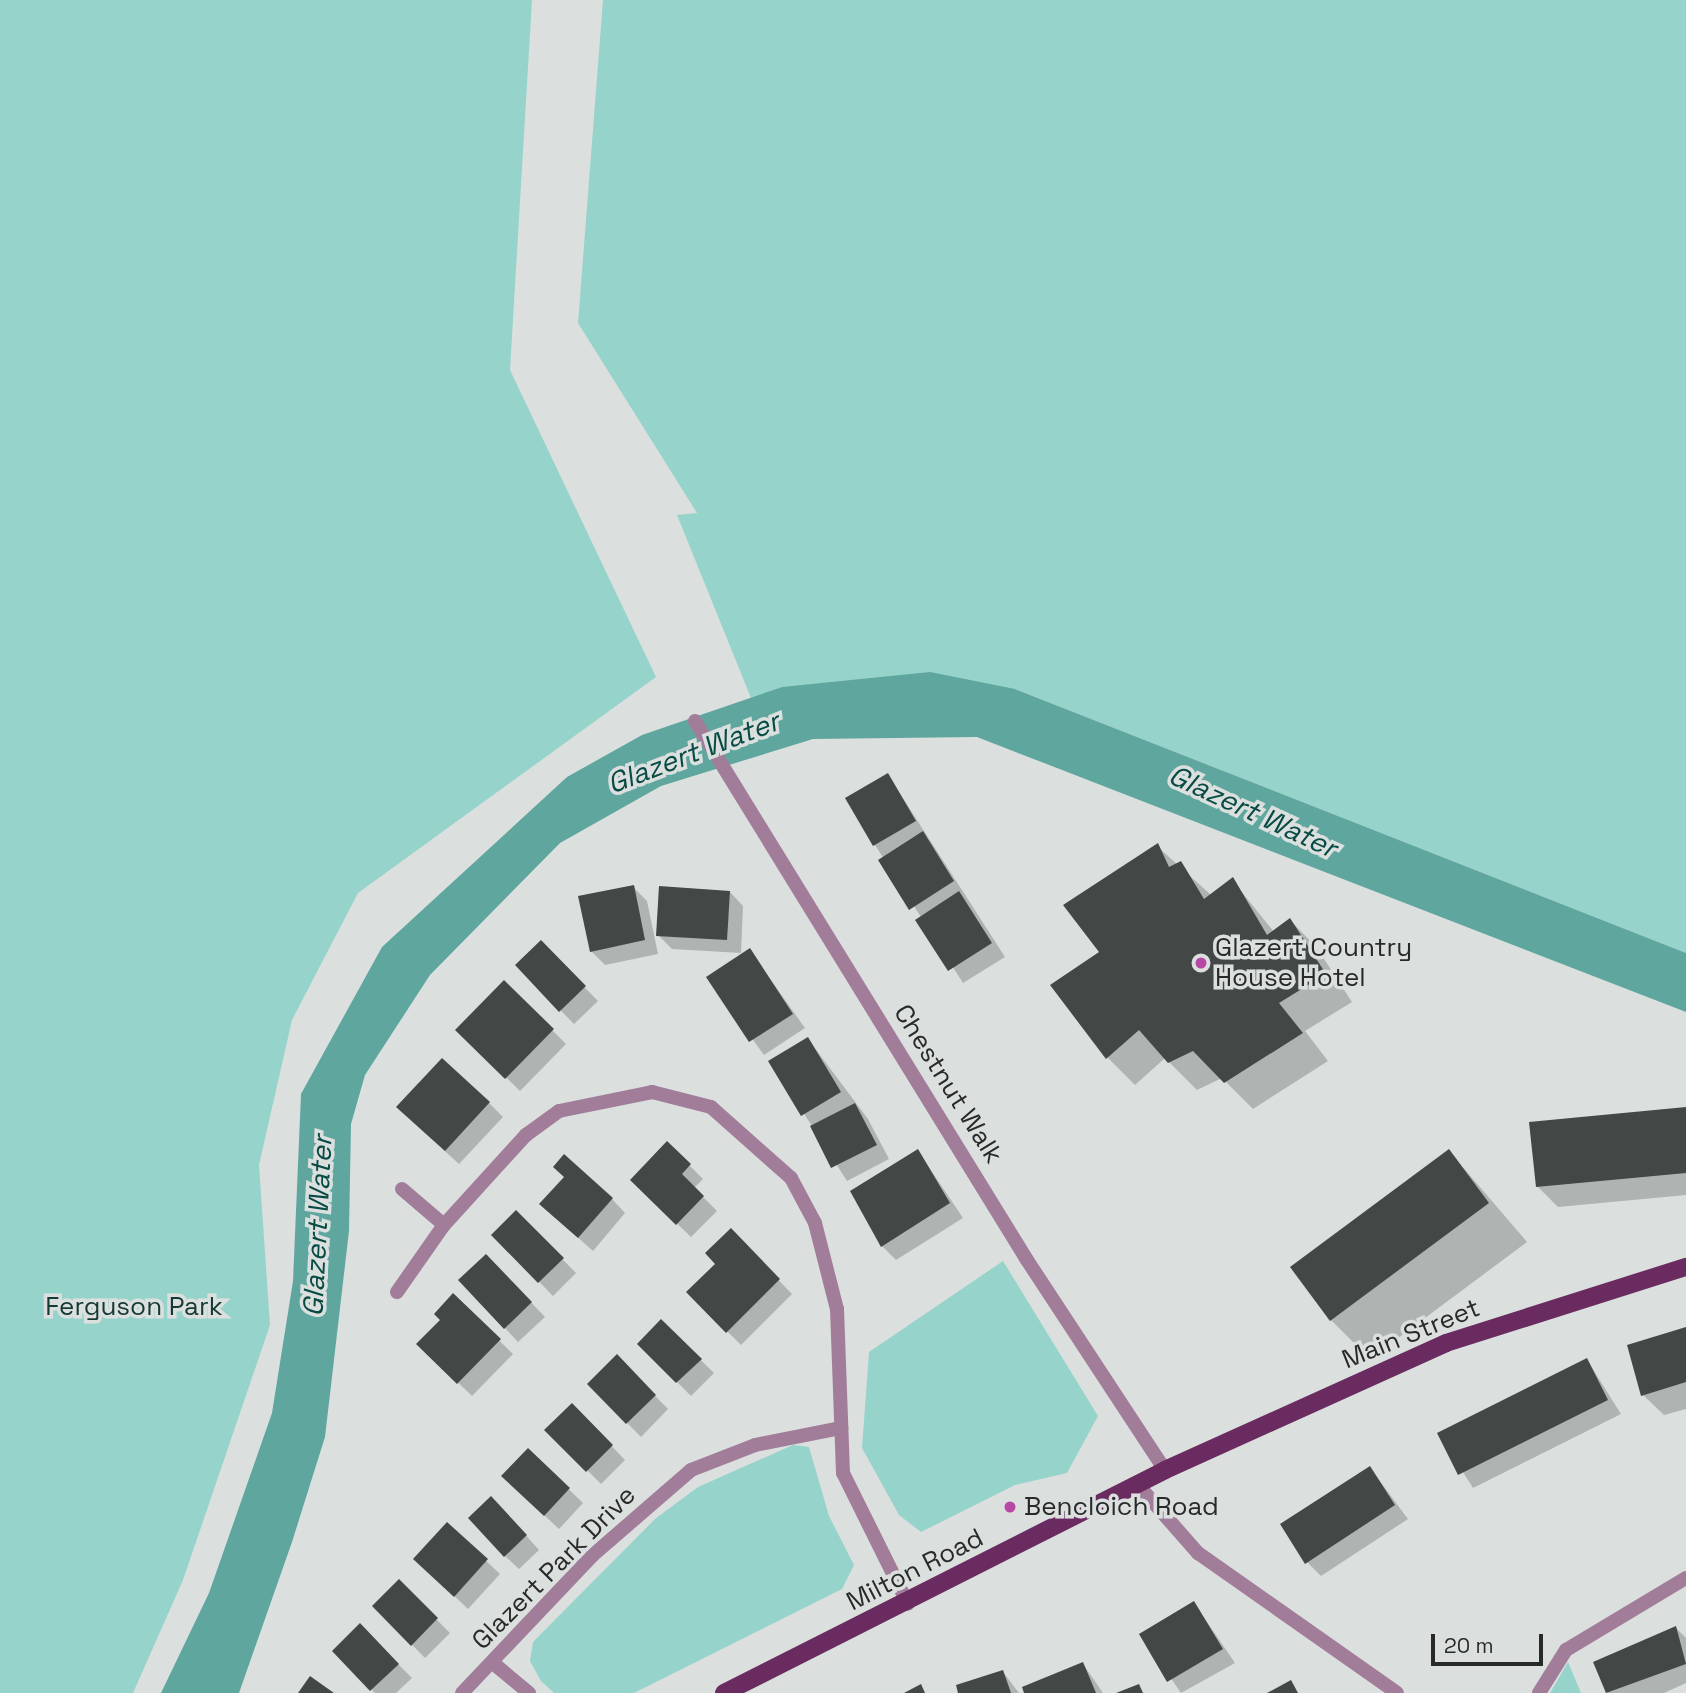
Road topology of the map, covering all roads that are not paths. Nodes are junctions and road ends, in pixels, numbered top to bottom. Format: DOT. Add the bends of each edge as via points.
graph roads {
  1 [pos="695,721"];
  2 [pos="402,1189"];
  3 [pos="444,1225"];
  4 [pos="1686,1267"];
  5 [pos="397,1292"];
  6 [pos="841,1428"];
  7 [pos="1165,1470"];
  8 [pos="1138,1485"];
  9 [pos="1686,1578"];
  10 [pos="908,1604"];
  11 [pos="493,1663"];
  12 [pos="462,1693"];
  13 [pos="528,1693"];
  14 [pos="724,1693"];
  15 [pos="1397,1693"];
  16 [pos="1539,1693"];
  1 -- 7 [label="street, Chestnut Walk" via="721,772"];
  2 -- 3 [label="street"];
  3 -- 5 [label="street"];
  3 -- 6 [label="street" via="526,1135 559,1111 652,1092 711,1107 791,1178 815,1223 837,1309"];
  4 -- 7 [label="main road, Main Street" via="1446,1343"];
  6 -- 10 [label="street" via="843,1473"];
  6 -- 11 [label="street, Glazert Park Drive" via="755,1445 691,1470 593,1555"];
  7 -- 8 [label="main road, Milton Road"];
  8 -- 10 [label="main road, Milton Road"];
  8 -- 15 [label="street" via="1198,1553"];
  9 -- 16 [label="street" via="1566,1650"];
  10 -- 14 [label="main road, Milton Road"];
  11 -- 12 [label="street, Glazert Park Drive"];
  11 -- 13 [label="street"];
}
